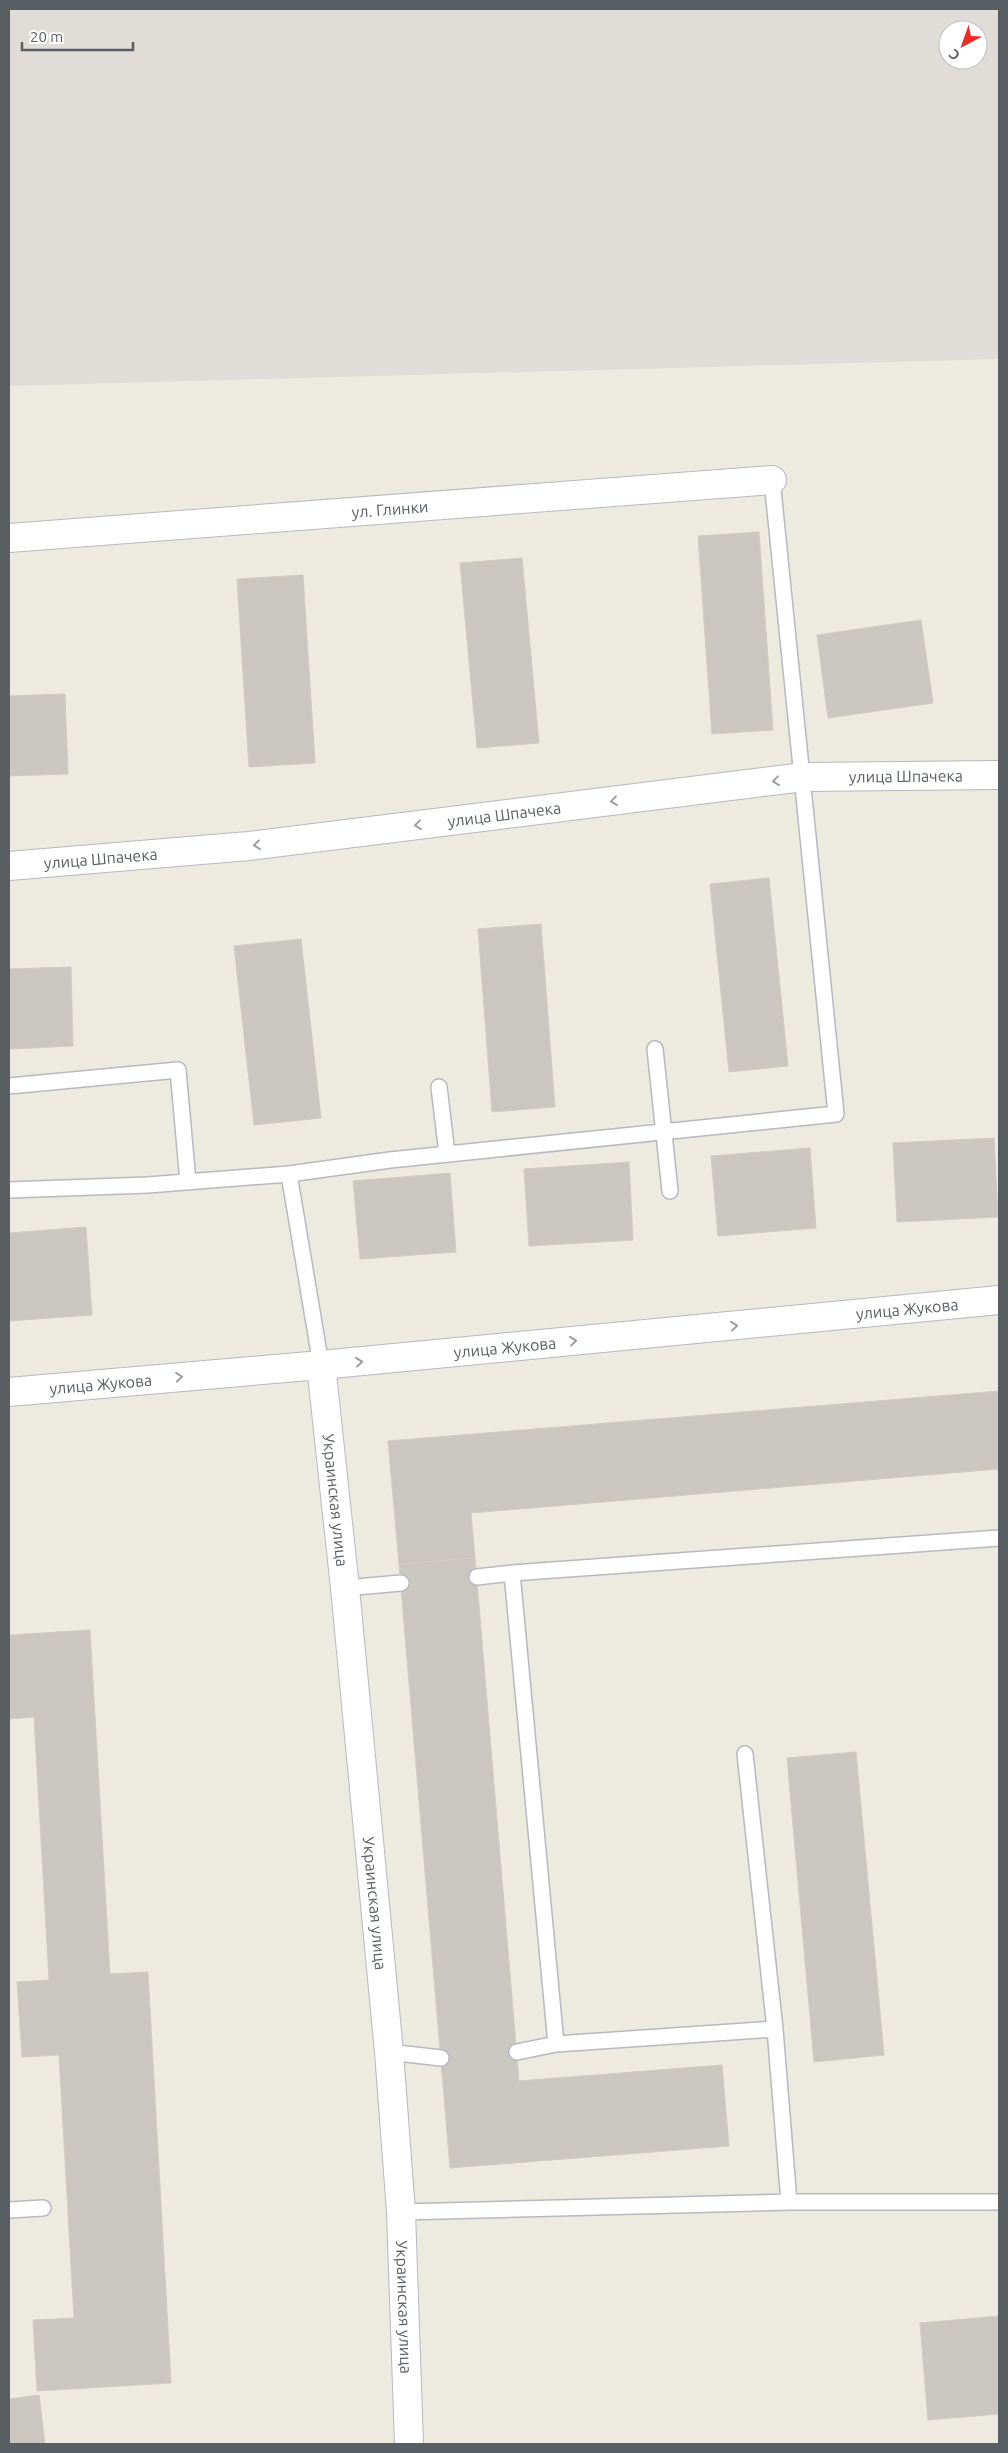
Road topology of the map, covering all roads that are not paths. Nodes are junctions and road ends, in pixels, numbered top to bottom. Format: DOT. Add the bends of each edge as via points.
graph roads {
  1 [pos="772,480"];
  2 [pos="9,538"];
  3 [pos="999,775"];
  4 [pos="9,866"];
  5 [pos="655,1049"];
  6 [pos="9,1086"];
  7 [pos="439,1087"];
  8 [pos="664,1132"];
  9 [pos="447,1154"];
  10 [pos="289,1174"];
  11 [pos="188,1182"];
  12 [pos="9,1190"];
  13 [pos="670,1192"];
  14 [pos="999,1300"];
  15 [pos="321,1365"];
  16 [pos="9,1392"];
  17 [pos="999,1538"];
  18 [pos="512,1573"];
  19 [pos="477,1577"];
  20 [pos="401,1583"];
  21 [pos="345,1588"];
  22 [pos="745,1754"];
  23 [pos="775,2029"];
  24 [pos="556,2044"];
  25 [pos="389,2052"];
  26 [pos="517,2052"];
  27 [pos="441,2058"];
  28 [pos="789,2202"];
  29 [pos="999,2202"];
  30 [pos="43,2208"];
  31 [pos="9,2210"];
  32 [pos="401,2212"];
  33 [pos="409,2444"];
  1 -- 2 [label="street, ул. Глинки"];
  1 -- 8 [label="lane" via="836,1114"];
  3 -- 4 [label="street, улица Шпачека, one-way" via="804,778 248,846"];
  5 -- 8 [label="lane"];
  6 -- 11 [label="lane" via="178,1070"];
  7 -- 9 [label="lane"];
  8 -- 9 [label="lane"];
  8 -- 13 [label="lane"];
  9 -- 10 [label="lane"];
  10 -- 11 [label="lane"];
  10 -- 15 [label="lane"];
  11 -- 12 [label="lane"];
  15 -- 14 [label="street, улица Жукова, one-way"];
  16 -- 15 [label="street, улица Жукова, one-way"];
  15 -- 21 [label="street, Украинская улица"];
  17 -- 18 [label="lane"];
  18 -- 19 [label="lane"];
  18 -- 24 [label="lane"];
  20 -- 21 [label="lane"];
  21 -- 25 [label="street, Украинская улица"];
  22 -- 23 [label="lane"];
  23 -- 24 [label="lane"];
  23 -- 28 [label="lane"];
  24 -- 26 [label="lane"];
  25 -- 27 [label="lane"];
  25 -- 32 [label="street, Украинская улица"];
  28 -- 29 [label="lane"];
  28 -- 32 [label="lane"];
  30 -- 31 [label="lane"];
  32 -- 33 [label="street, Украинская улица"];
}
